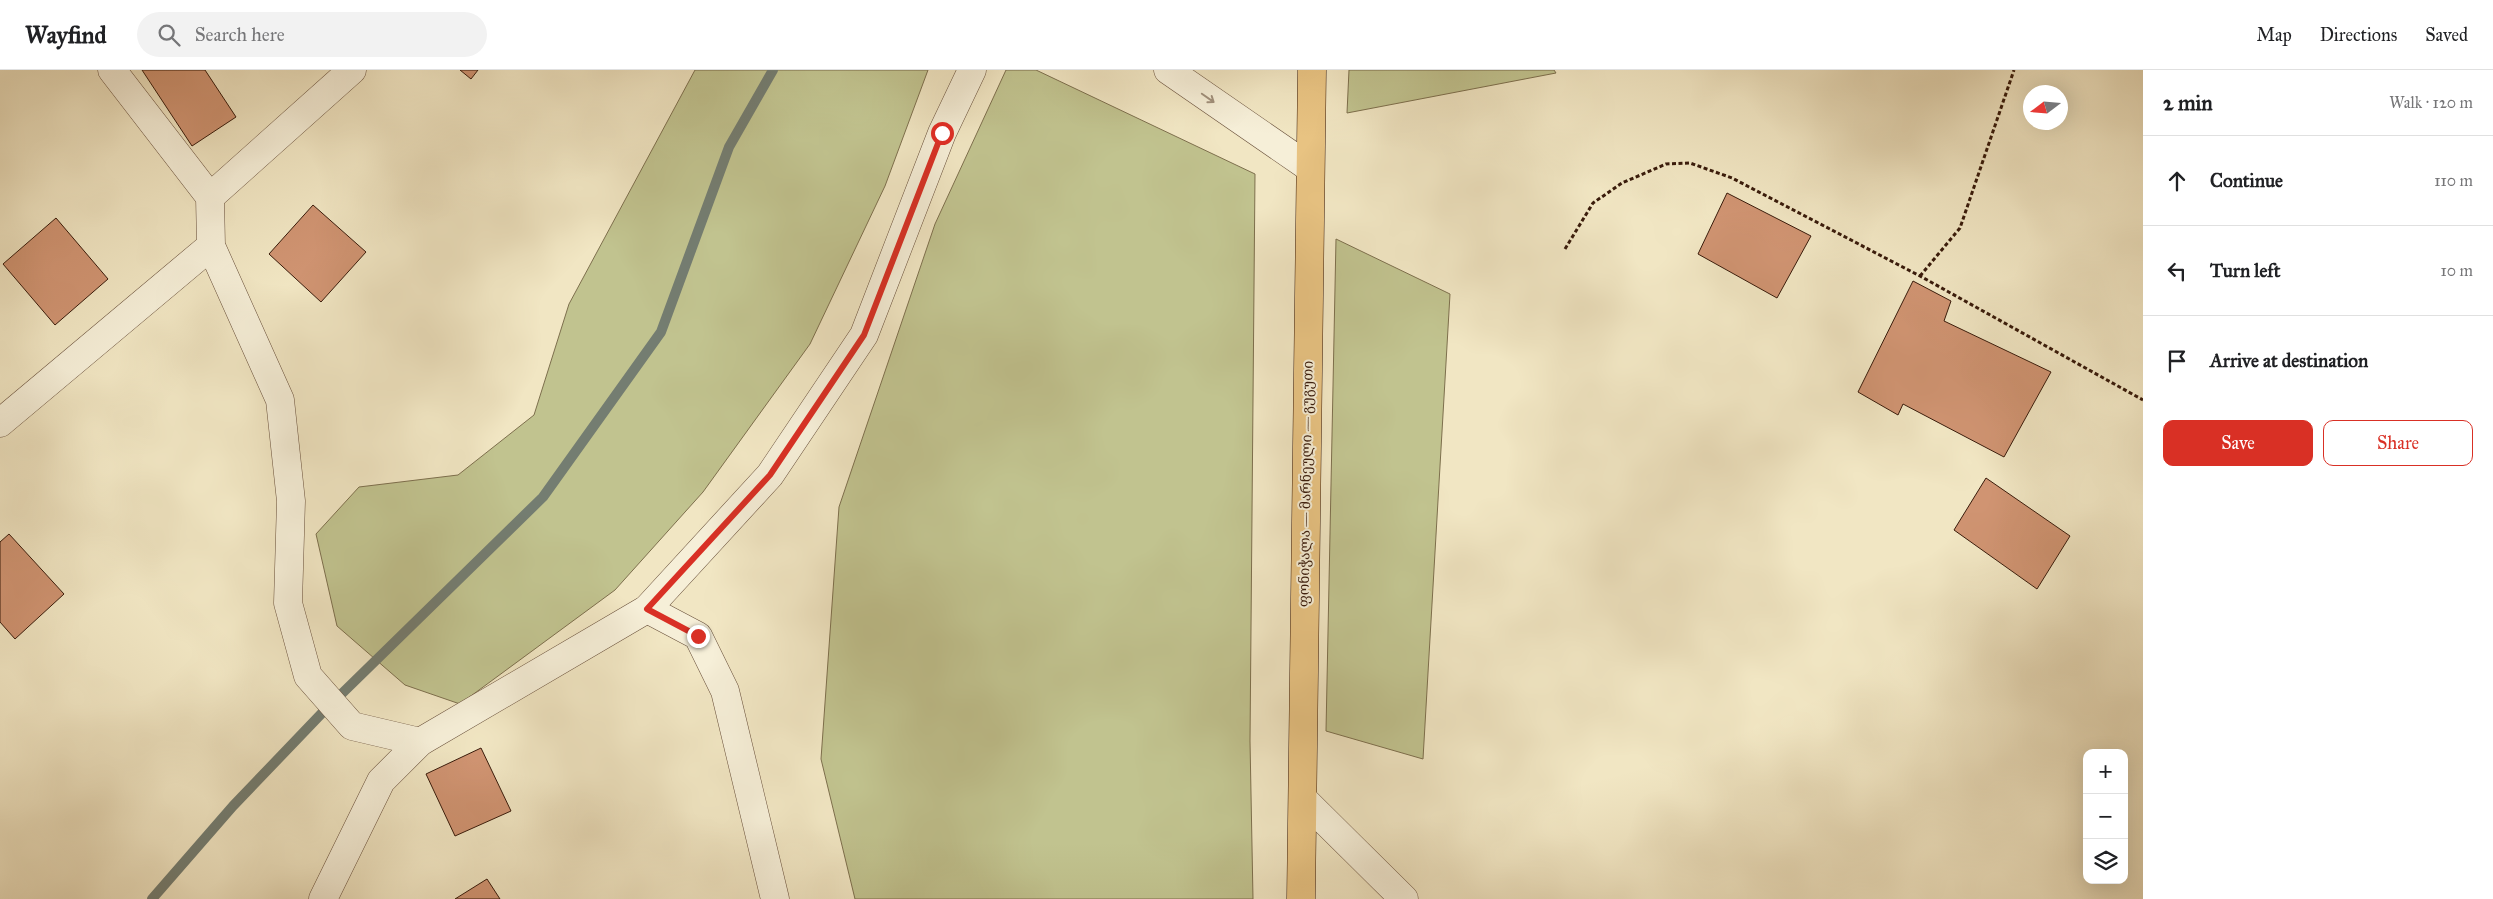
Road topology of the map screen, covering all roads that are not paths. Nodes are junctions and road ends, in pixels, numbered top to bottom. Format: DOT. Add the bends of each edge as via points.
graph roads {
  1 [pos="112,70"];
  2 [pos="352,70"];
  3 [pos="972,70"];
  4 [pos="1168,70"];
  5 [pos="1312,70"];
  6 [pos="1310,168"];
  7 [pos="210,197"];
  8 [pos="211,246"];
  9 [pos="0,423"];
  10 [pos="647,609"];
  11 [pos="420,742"];
  12 [pos="1303,799"];
  13 [pos="323,899"];
  14 [pos="775,899"];
  15 [pos="1301,899"];
  16 [pos="1404,899"];
  1 -- 7 [label="street"];
  2 -- 7 [label="street"];
  3 -- 10 [label="street" via="942,133 864,335 770,475"];
  4 -- 6 [label="street, one-way"];
  5 -- 6 [label="highway, ფონიჭალა — მარნეული — გუგუთი"];
  6 -- 12 [label="highway, ფონიჭალა — მარნეული — გუგუთი"];
  7 -- 8 [label="street"];
  8 -- 9 [label="street"];
  8 -- 11 [label="street" via="280,400 291,500 288,603 308,676 352,726"];
  10 -- 11 [label="street"];
  10 -- 14 [label="street" via="698,636 725,691"];
  11 -- 13 [label="street" via="381,781"];
  12 -- 15 [label="highway, ფონიჭალა — მარნეული — გუგუთი"];
  12 -- 16 [label="street"];
}
